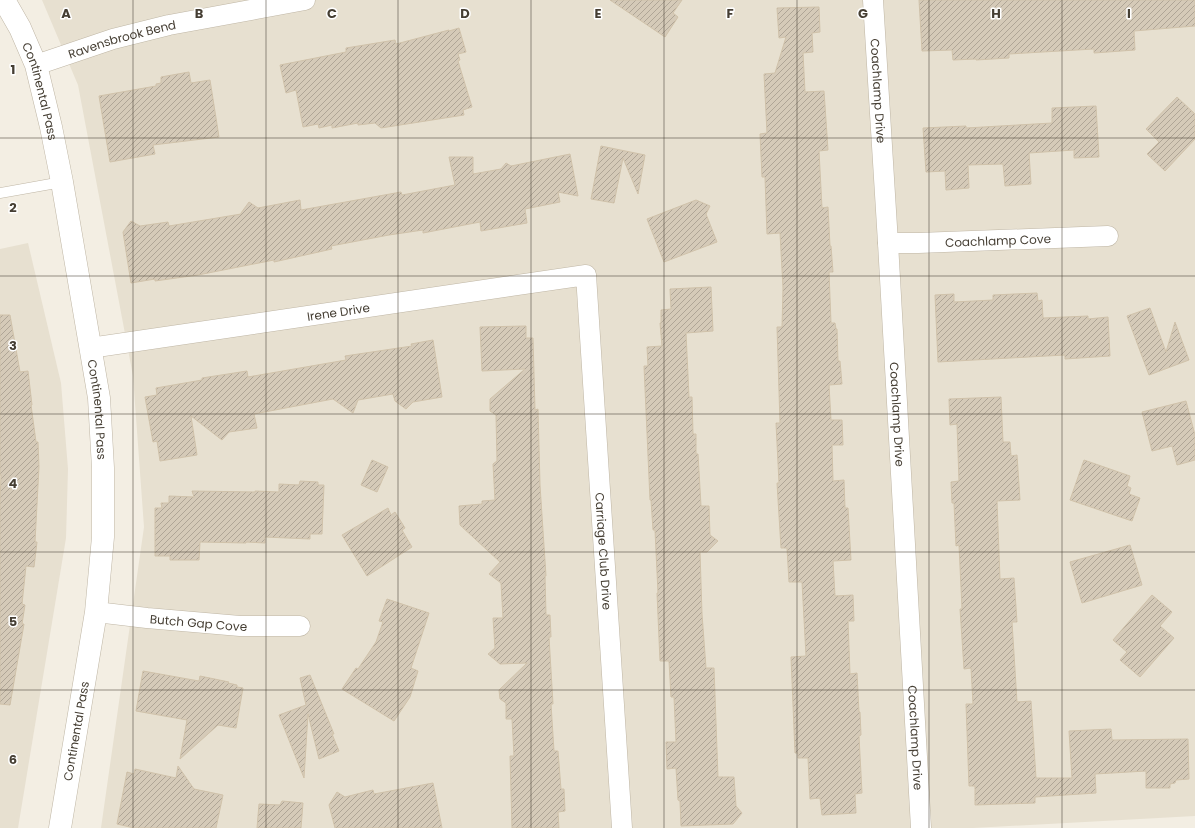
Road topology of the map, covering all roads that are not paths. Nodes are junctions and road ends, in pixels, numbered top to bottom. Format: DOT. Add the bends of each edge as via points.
graph roads {
  1 [pos="4,0"];
  2 [pos="305,0"];
  3 [pos="873,0"];
  4 [pos="36,65"];
  5 [pos="62,182"];
  6 [pos="0,193"];
  7 [pos="1108,236"];
  8 [pos="888,243"];
  9 [pos="586,275"];
  10 [pos="90,348"];
  11 [pos="96,612"];
  12 [pos="300,626"];
  13 [pos="60,828"];
  14 [pos="622,828"];
  15 [pos="921,828"];
  1 -- 4 [label="street, Continental Pass"];
  2 -- 4 [label="street, Ravensbrook Bend" via="169,25 113,39"];
  3 -- 8 [label="street, Coachlamp Drive"];
  4 -- 5 [label="street, Continental Pass"];
  5 -- 6 [label="lane"];
  5 -- 10 [label="street, Continental Pass"];
  7 -- 8 [label="street, Coachlamp Cove"];
  8 -- 15 [label="street, Coachlamp Drive"];
  9 -- 10 [label="street, Irene Drive"];
  9 -- 14 [label="street, Carriage Club Drive"];
  10 -- 11 [label="street, Continental Pass" via="99,398 103,468 103,537"];
  11 -- 12 [label="street, Butch Gap Cove" via="240,626"];
  11 -- 13 [label="street, Continental Pass"];
}
